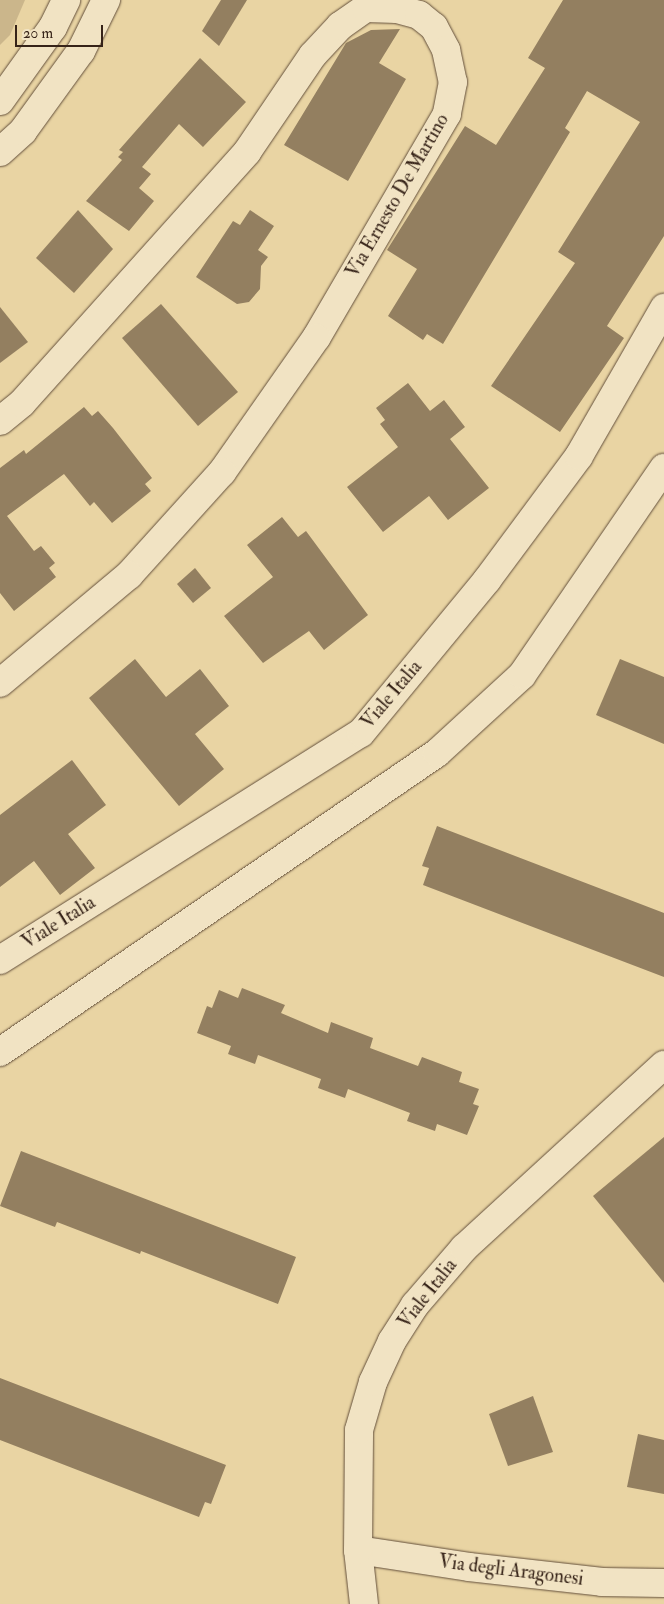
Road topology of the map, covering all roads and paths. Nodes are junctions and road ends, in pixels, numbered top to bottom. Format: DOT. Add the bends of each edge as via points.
graph roads {
  1 [pos="66,0"];
  2 [pos="106,0"];
  3 [pos="0,101"];
  4 [pos="0,152"];
  5 [pos="664,308"];
  6 [pos="0,420"];
  7 [pos="664,468"];
  8 [pos="0,683"];
  9 [pos="0,960"];
  10 [pos="0,1052"];
  11 [pos="664,1065"];
  12 [pos="358,1550"];
  13 [pos="664,1583"];
  14 [pos="364,1604"];
  1 -- 3 [label="street" via="53,27"];
  2 -- 4 [label="street" via="81,51 23,131"];
  5 -- 9 [label="street, Viale Italia" via="579,456 487,580 361,733"];
  6 -- 8 [label="street, Via Ernesto De Martino" via="22,403 247,152 313,55 340,26 366,8 397,9 419,15 434,27 446,50 453,82 447,114 316,338 222,472 129,575"];
  7 -- 10 [label="street" via="522,675 437,753"];
  11 -- 12 [label="street, Viale Italia" via="464,1248 415,1305 373,1382 359,1430"];
  12 -- 13 [label="street, Via degli Aragonesi" via="602,1582"];
  12 -- 14 [label="street, Viale Italia"];
}
